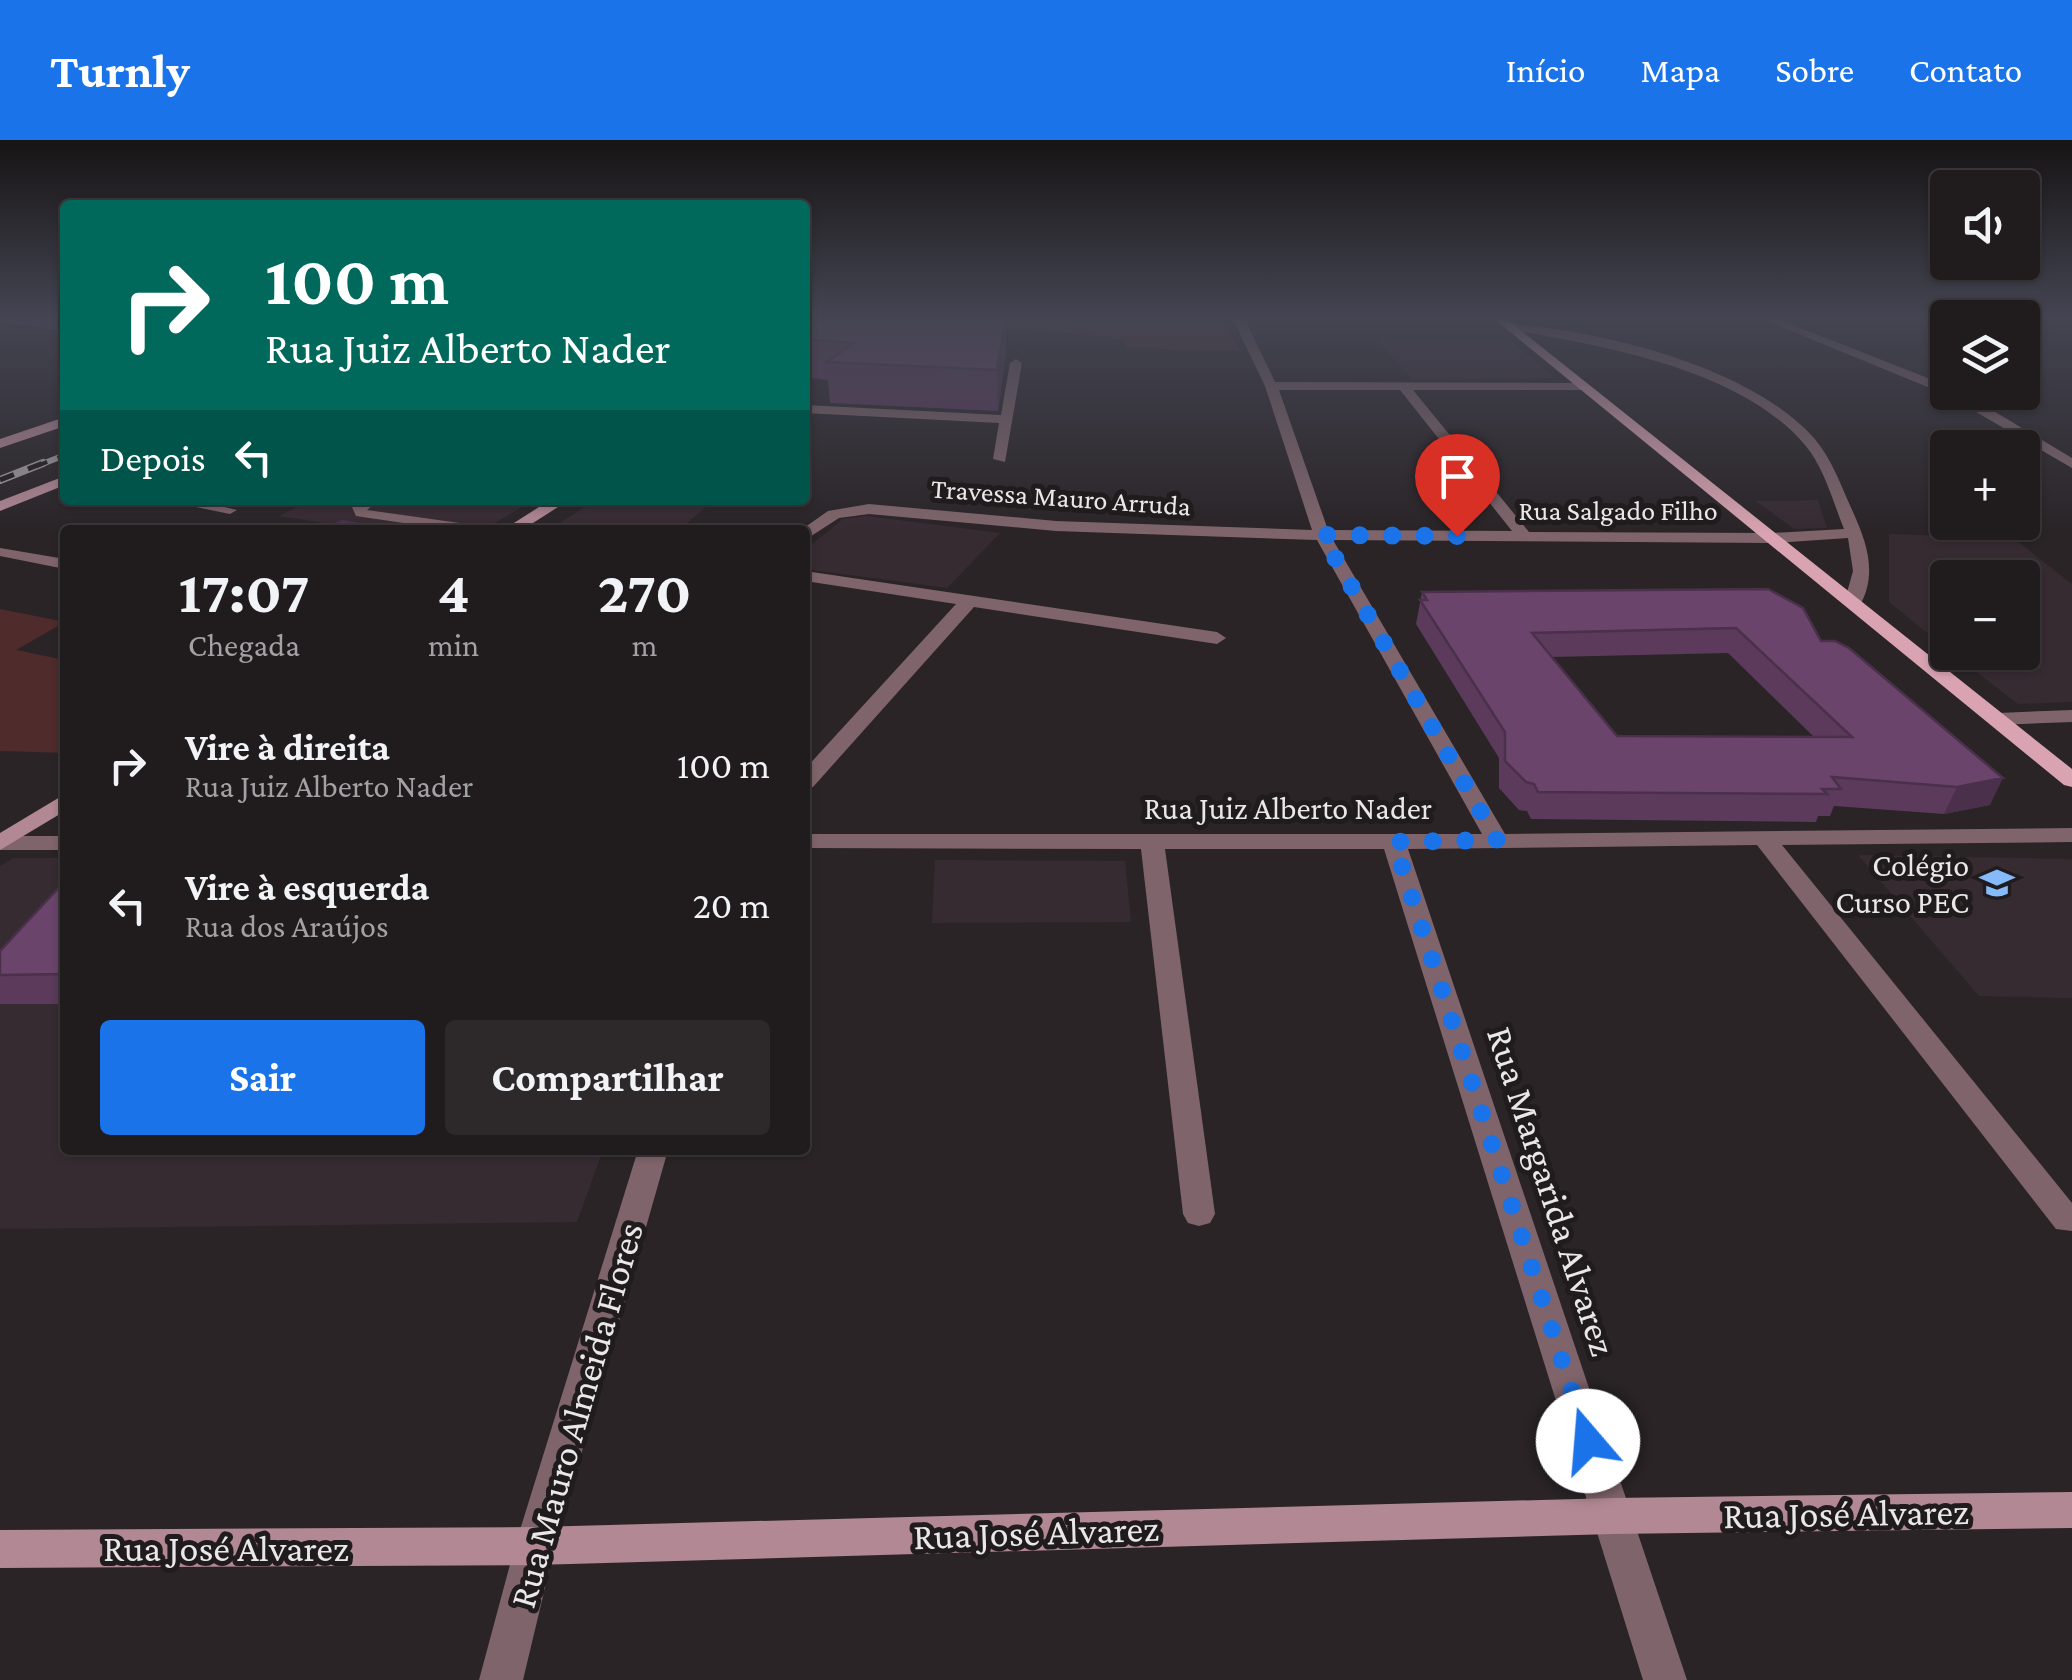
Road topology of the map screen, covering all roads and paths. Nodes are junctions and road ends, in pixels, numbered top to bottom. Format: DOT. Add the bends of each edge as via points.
graph roads {
  1 [pos="1012,389"];
  2 [pos="1272,389"];
  3 [pos="1406,389"];
  4 [pos="1587,389"];
  5 [pos="1731,389"];
  6 [pos="810,409"];
  7 [pos="1980,410"];
  8 [pos="1007,419"];
  9 [pos="60,423"];
  10 [pos="0,444"];
  11 [pos="1000,459"];
  12 [pos="2072,464"];
  13 [pos="60,483"];
  14 [pos="200,505"];
  15 [pos="363,505"];
  16 [pos="552,505"];
  17 [pos="0,506"];
  18 [pos="230,510"];
  19 [pos="445,525"];
  20 [pos="519,525"];
  21 [pos="810,531"];
  22 [pos="1855,533"];
  23 [pos="1322,535"];
  24 [pos="1525,537"];
  25 [pos="1772,538"];
  26 [pos="0,552"];
  27 [pos="60,563"];
  28 [pos="810,577"];
  29 [pos="969,601"];
  30 [pos="1853,603"];
  31 [pos="1218,638"];
  32 [pos="2072,716"];
  33 [pos="1998,719"];
  34 [pos="810,747"];
  35 [pos="833,751"];
  36 [pos="810,776"];
  37 [pos="2072,780"];
  38 [pos="60,804"];
  39 [pos="2072,835"];
  40 [pos="1763,837"];
  41 [pos="1497,840"];
  42 [pos="810,841"];
  43 [pos="1152,841"];
  44 [pos="1394,842"];
  45 [pos="0,843"];
  46 [pos="60,843"];
  47 [pos="651,1155"];
  48 [pos="1200,1214"];
  49 [pos="2067,1220"];
  50 [pos="2072,1510"];
  51 [pos="1613,1516"];
  52 [pos="535,1546"];
  53 [pos="0,1549"];
  54 [pos="501,1680"];
  55 [pos="1665,1680"];
  1 -- 8 [label="street"];
  2 -- 23 [label="street"];
  3 -- 24 [label="street"];
  4 -- 25 [label="main road"];
  5 -- 22 [label="street" via="1771,407 1811,443"];
  6 -- 8 [label="street"];
  7 -- 12 [label="street"];
  8 -- 11 [label="street"];
  9 -- 10 [label="main road"];
  13 -- 17 [label="main road"];
  14 -- 18 [label="lane"];
  15 -- 19 [label="lane" via="361,513"];
  16 -- 20 [label="main road"];
  21 -- 23 [label="street, Travessa Mauro Arruda" via="834,514 869,508 1056,526"];
  22 -- 25 [label="street, Rua Salgado Filho"];
  22 -- 30 [label="street" via="1862,588"];
  23 -- 24 [label="street, Rua Salgado Filho"];
  23 -- 41 [label="street"];
  24 -- 25 [label="street, Rua Salgado Filho"];
  25 -- 30 [label="main road"];
  26 -- 27 [label="lane"];
  28 -- 29 [label="street"];
  29 -- 31 [label="street"];
  29 -- 35 [label="street"];
  30 -- 33 [label="main road"];
  32 -- 33 [label="street"];
  33 -- 37 [label="main road"];
  34 -- 35 [label="street"];
  35 -- 36 [label="street"];
  38 -- 45 [label="main road"];
  39 -- 40 [label="street, Rua Juiz Alberto Nader"];
  40 -- 41 [label="street, Rua Juiz Alberto Nader"];
  40 -- 49 [label="street"];
  41 -- 44 [label="street, Rua Juiz Alberto Nader"];
  42 -- 43 [label="street, Rua Juiz Alberto Nader"];
  43 -- 44 [label="street, Rua Juiz Alberto Nader"];
  43 -- 48 [label="street"];
  44 -- 51 [label="street, Rua Margarida Alvarez"];
  45 -- 46 [label="street"];
  47 -- 52 [label="street, Rua Mauro Almeida Flores"];
  50 -- 51 [label="main road, Rua José Alvarez"];
  51 -- 52 [label="main road, Rua José Alvarez"];
  51 -- 55 [label="street, Rua Margarida Alvarez"];
  52 -- 53 [label="main road, Rua José Alvarez"];
  52 -- 54 [label="street, Rua Mauro Almeida Flores"];
}
